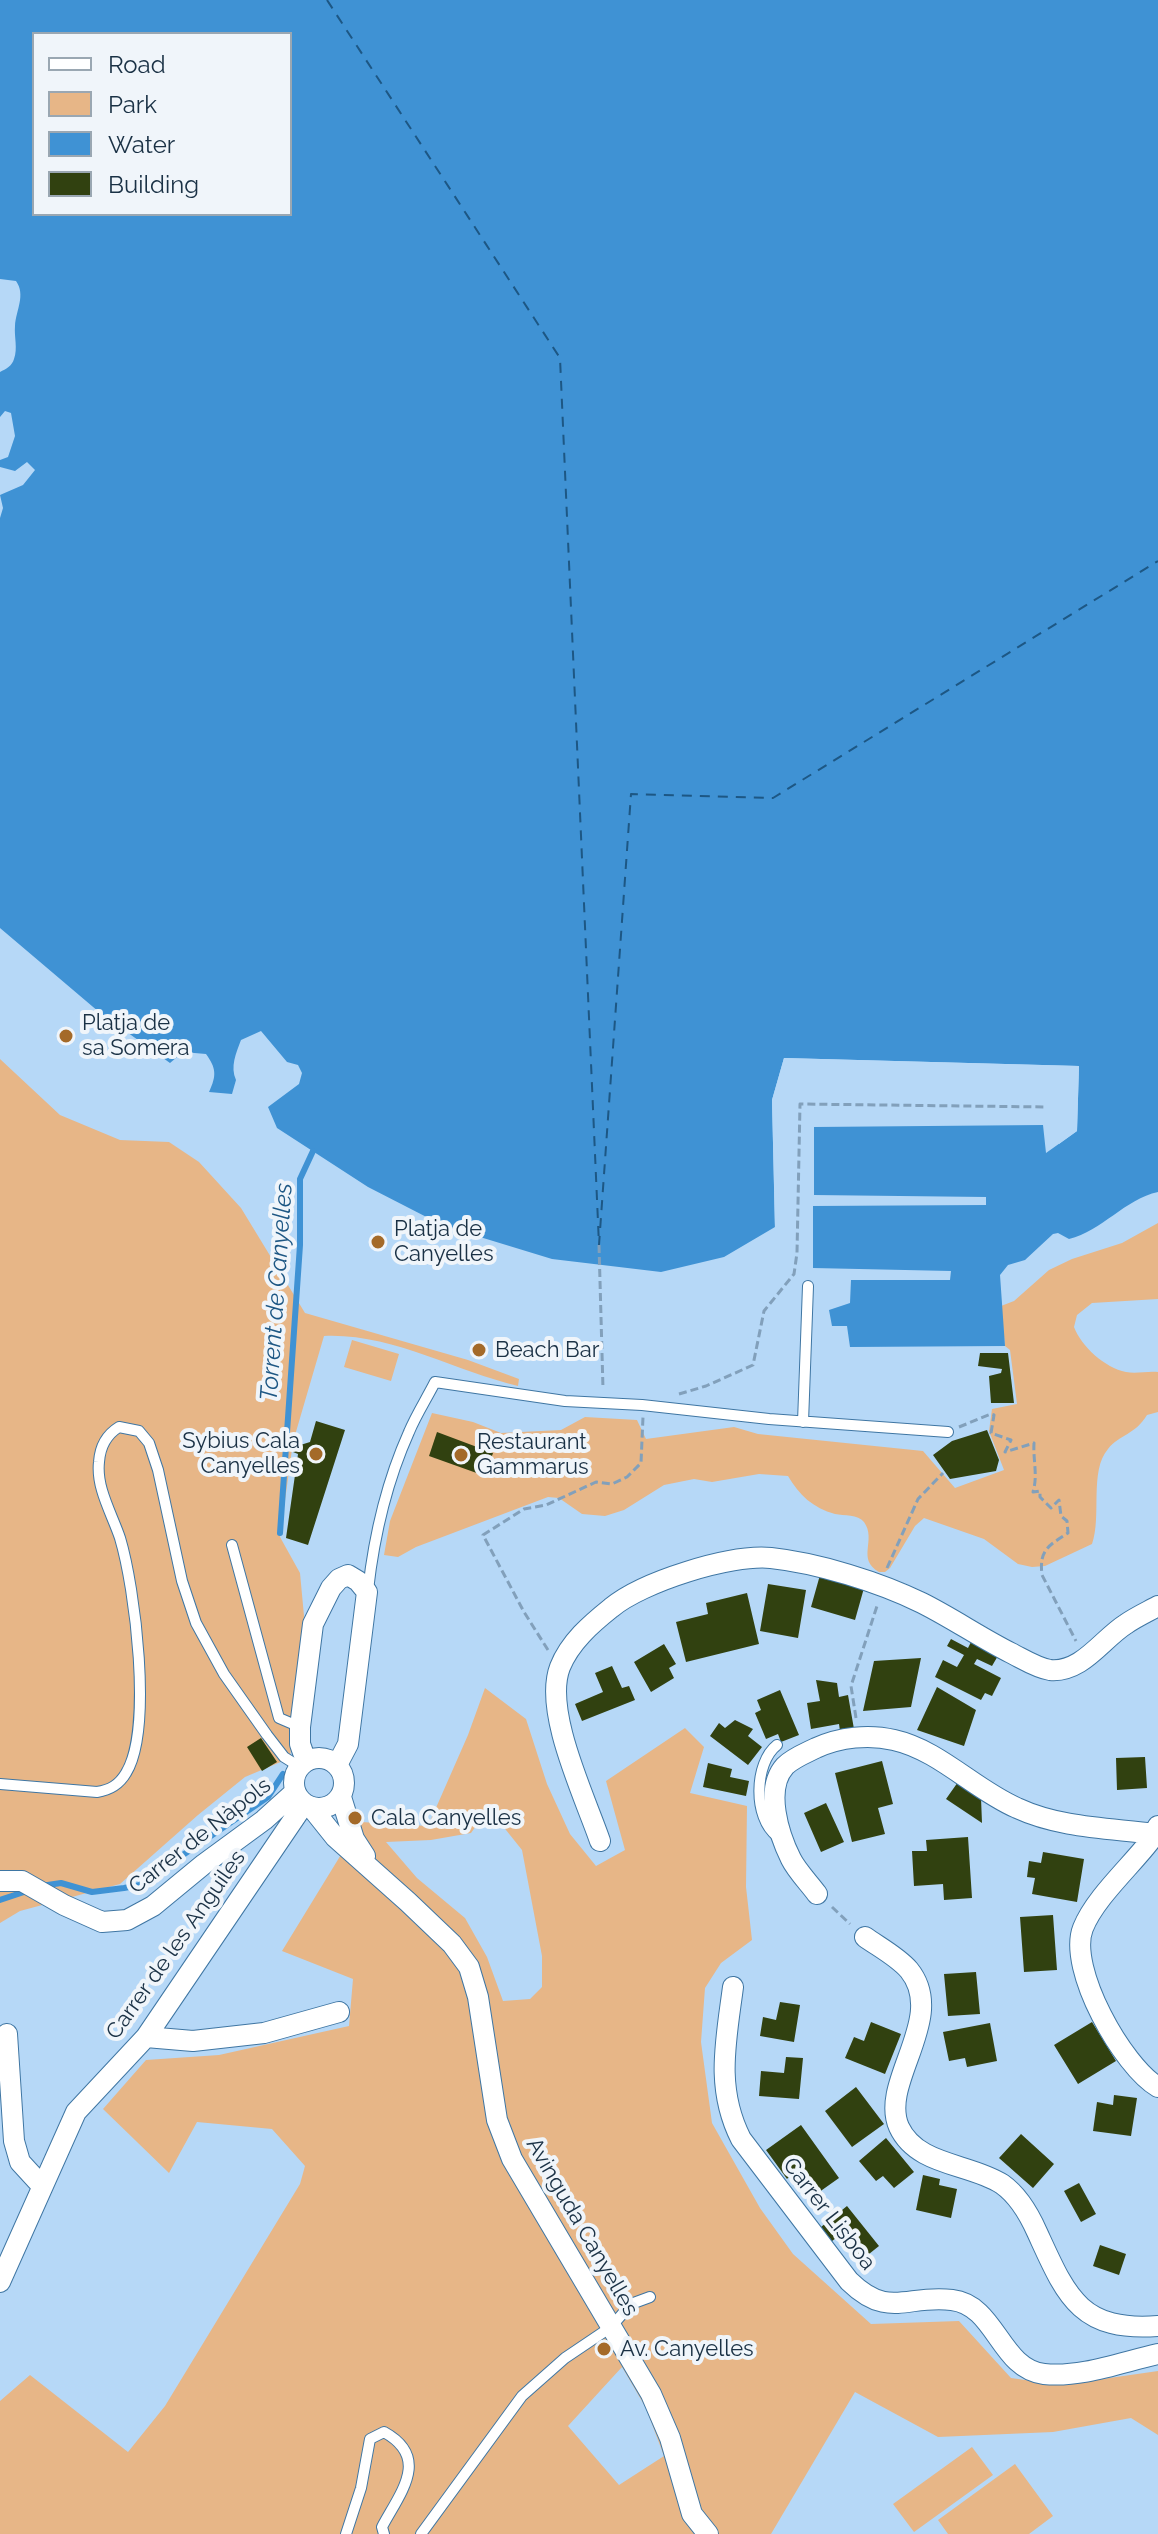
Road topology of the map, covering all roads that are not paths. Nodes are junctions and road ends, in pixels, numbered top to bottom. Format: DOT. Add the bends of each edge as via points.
graph roads {
  1 [pos="808,1286"];
  2 [pos="803,1422"];
  3 [pos="948,1432"];
  4 [pos="232,1545"];
  5 [pos="372,1556"];
  6 [pos="348,1575"];
  7 [pos="367,1592"];
  8 [pos="1158,1606"];
  9 [pos="300,1727"];
  10 [pos="777,1745"];
  11 [pos="303,1764"];
  12 [pos="337,1765"];
  13 [pos="0,1784"];
  14 [pos="341,1797"];
  15 [pos="304,1801"];
  16 [pos="1156,1830"];
  17 [pos="600,1841"];
  18 [pos="785,1842"];
  19 [pos="374,1871"];
  20 [pos="0,1881"];
  21 [pos="817,1894"];
  22 [pos="865,1937"];
  23 [pos="733,1987"];
  24 [pos="339,2012"];
  25 [pos="7,2034"];
  26 [pos="146,2037"];
  27 [pos="1158,2087"];
  28 [pos="42,2186"];
  29 [pos="0,2282"];
  30 [pos="650,2297"];
  31 [pos="1158,2326"];
  32 [pos="611,2327"];
  33 [pos="1158,2354"];
  34 [pos="346,2534"];
  35 [pos="384,2534"];
  36 [pos="421,2534"];
  37 [pos="708,2534"];
  1 -- 2 [label="lane"];
  2 -- 3 [label="lane"];
  2 -- 5 [label="lane" via="565,1401 435,1382 409,1432"];
  4 -- 9 [label="lane" via="279,1718"];
  5 -- 6 [label="lane"];
  5 -- 7 [label="lane"];
  6 -- 7 [label="street"];
  6 -- 9 [label="street" via="331,1588 313,1624"];
  7 -- 12 [label="street" via="348,1744"];
  8 -- 17 [label="street" via="1126,1624 1087,1658 1050,1670 921,1602 845,1575 769,1558 736,1561 645,1586 587,1628 561,1666 555,1697"];
  9 -- 11 [label="street"];
  10 -- 18 [label="lane" via="766,1759 760,1799 770,1831"];
  11 -- 12 [label="street" via="322,1758"];
  11 -- 13 [label="lane" via="284,1757 267,1735 196,1623 149,1443 139,1431 119,1427 105,1439 98,1465 120,1538 134,1615 139,1726 133,1758 126,1774 108,1790"];
  11 -- 15 [label="street" via="295,1775"];
  12 -- 14 [label="street" via="345,1781"];
  14 -- 15 [label="street" via="322,1809"];
  14 -- 19 [label="street, Avinguda Canyelles" via="354,1839"];
  15 -- 19 [label="street, Avinguda Canyelles"];
  15 -- 20 [label="street, Carrer de Nàpols" via="264,1820 153,1906 127,1920 102,1922 22,1881"];
  15 -- 26 [label="street, Carrer de les Anguiles"];
  16 -- 18 [label="street" via="1043,1818 993,1796 909,1744 859,1737 820,1746 782,1770 774,1796"];
  16 -- 27 [label="street" via="1084,1925 1079,1948 1113,2038"];
  18 -- 21 [label="street"];
  19 -- 32 [label="street, Avinguda Canyelles" via="452,1944 469,1967 497,2120 512,2159"];
  22 -- 31 [label="street" via="909,1970 920,1994 919,2022 895,2108 910,2144 1010,2190 1027,2212 1061,2283 1099,2320 1118,2326"];
  23 -- 33 [label="street, Carrer Lisboa" via="724,2059 730,2117 741,2139 860,2292 885,2303 952,2300 969,2305 1021,2366 1042,2374 1069,2374"];
  24 -- 26 [label="street" via="264,2033 193,2041"];
  25 -- 28 [label="street" via="14,2141 20,2162"];
  26 -- 28 [label="street, Carrer de les Anguiles" via="76,2112"];
  28 -- 29 [label="street, Carrer de les Anguiles"];
  30 -- 32 [label="lane" via="631,2304"];
  32 -- 36 [label="lane" via="522,2396"];
  32 -- 37 [label="street, Avinguda Canyelles" via="651,2394 692,2514"];
  34 -- 35 [label="lane" via="370,2439 384,2432 398,2439 410,2470 382,2527"];
}
